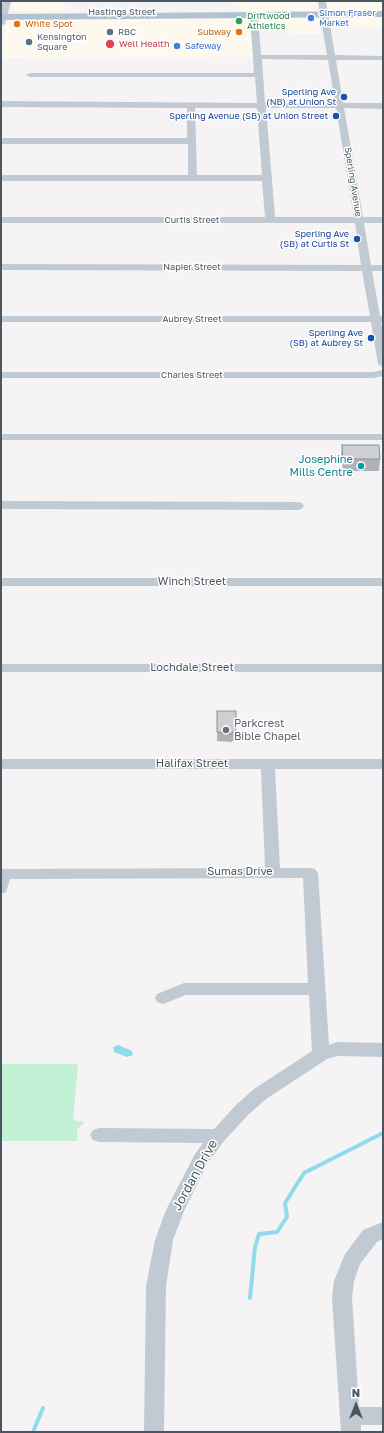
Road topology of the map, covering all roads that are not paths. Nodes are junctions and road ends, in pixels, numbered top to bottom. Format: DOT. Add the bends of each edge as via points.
graph roads {
  1 [pos="7,1"];
  2 [pos="322,1"];
  3 [pos="254,14"];
  4 [pos="324,14"];
  5 [pos="383,14"];
  6 [pos="2,16"];
  7 [pos="258,57"];
  8 [pos="332,57"];
  9 [pos="383,58"];
  10 [pos="30,75"];
  11 [pos="258,75"];
  12 [pos="1,105"];
  13 [pos="191,106"];
  14 [pos="261,106"];
  15 [pos="340,106"];
  16 [pos="383,106"];
  17 [pos="1,141"];
  18 [pos="192,141"];
  19 [pos="1,178"];
  20 [pos="193,178"];
  21 [pos="267,178"];
  22 [pos="1,220"];
  23 [pos="270,220"];
  24 [pos="359,220"];
  25 [pos="383,220"];
  26 [pos="1,267"];
  27 [pos="367,267"];
  28 [pos="383,268"];
  29 [pos="1,319"];
  30 [pos="380,319"];
  31 [pos="383,364"];
  32 [pos="383,373"];
  33 [pos="1,375"];
  34 [pos="1,437"];
  35 [pos="383,437"];
  36 [pos="1,505"];
  37 [pos="298,506"];
  38 [pos="1,582"];
  39 [pos="383,582"];
  40 [pos="1,668"];
  41 [pos="383,668"];
  42 [pos="1,764"];
  43 [pos="268,764"];
  44 [pos="383,764"];
  45 [pos="273,872"];
  46 [pos="1,888"];
  47 [pos="317,989"];
  48 [pos="163,998"];
  49 [pos="383,1050"];
  50 [pos="321,1054"];
  51 [pos="99,1135"];
  52 [pos="218,1136"];
  53 [pos="383,1230"];
  54 [pos="383,1416"];
  55 [pos="350,1424"];
  56 [pos="154,1432"];
  1 -- 6 [label="street"];
  2 -- 4 [label="street, Sperling Avenue"];
  3 -- 4 [label="main road, Hastings Street"];
  3 -- 6 [label="main road, Hastings Street"];
  3 -- 7 [label="street"];
  4 -- 5 [label="main road, Hastings Street"];
  4 -- 8 [label="street, Sperling Avenue"];
  7 -- 8 [label="street"];
  7 -- 11 [label="street"];
  8 -- 9 [label="street"];
  8 -- 15 [label="street, Sperling Avenue"];
  10 -- 11 [label="street"];
  11 -- 14 [label="street"];
  12 -- 13 [label="street"];
  13 -- 14 [label="street"];
  13 -- 18 [label="street"];
  14 -- 15 [label="street"];
  14 -- 21 [label="street"];
  15 -- 16 [label="street"];
  15 -- 24 [label="street, Sperling Avenue"];
  17 -- 18 [label="street"];
  18 -- 20 [label="street"];
  19 -- 20 [label="street"];
  20 -- 21 [label="street"];
  21 -- 23 [label="street"];
  22 -- 23 [label="street, Curtis Street"];
  23 -- 24 [label="street, Curtis Street"];
  24 -- 25 [label="street, Curtis Street"];
  24 -- 27 [label="street, Sperling Avenue"];
  26 -- 27 [label="street, Napier Street"];
  27 -- 28 [label="street, Napier Street"];
  27 -- 30 [label="street, Sperling Avenue"];
  29 -- 30 [label="street, Aubrey Street"];
  30 -- 31 [label="street, Sperling Avenue"];
  32 -- 33 [label="street, Charles Street"];
  34 -- 35 [label="street"];
  36 -- 37 [label="street"];
  38 -- 39 [label="street, Winch Street"];
  40 -- 41 [label="street, Lochdale Street"];
  42 -- 43 [label="street, Halifax Street"];
  43 -- 44 [label="street, Halifax Street"];
  43 -- 45 [label="street"];
  45 -- 46 [label="street, Sumas Drive" via="3,874"];
  45 -- 47 [label="street, Sumas Drive" via="310,873"];
  47 -- 48 [label="street" via="184,989"];
  47 -- 50 [label="street, Sumas Drive"];
  49 -- 50 [label="street, Jordan Drive" via="337,1050"];
  50 -- 52 [label="street, Jordan Drive" via="260,1094"];
  51 -- 52 [label="street"];
  52 -- 56 [label="street, Jordan Drive" via="201,1159 185,1188 164,1240 156,1286"];
  53 -- 55 [label="street" via="370,1236 352,1260 344,1281 342,1298"];
  54 -- 55 [label="street"];
}
